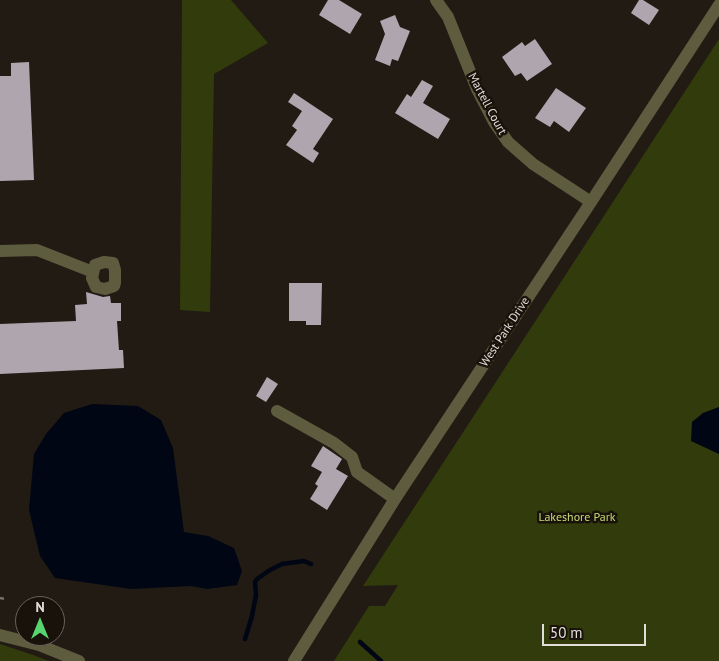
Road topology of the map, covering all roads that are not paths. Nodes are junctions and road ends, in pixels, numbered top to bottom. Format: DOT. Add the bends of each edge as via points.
graph roads {
  1 [pos="436,0"];
  2 [pos="719,5"];
  3 [pos="591,202"];
  4 [pos="0,251"];
  5 [pos="93,272"];
  6 [pos="277,411"];
  7 [pos="395,499"];
  8 [pos="0,634"];
  9 [pos="79,661"];
  10 [pos="294,661"];
  1 -- 3 [label="street, Martell Court" via="448,17 477,89 508,142 533,164"];
  2 -- 3 [label="street, West Park Drive"];
  3 -- 7 [label="street, West Park Drive"];
  4 -- 5 [label="street" via="37,250"];
  6 -- 7 [label="street" via="334,443 352,457 357,472"];
  7 -- 10 [label="street, West Park Drive"];
  8 -- 9 [label="street"];
}
